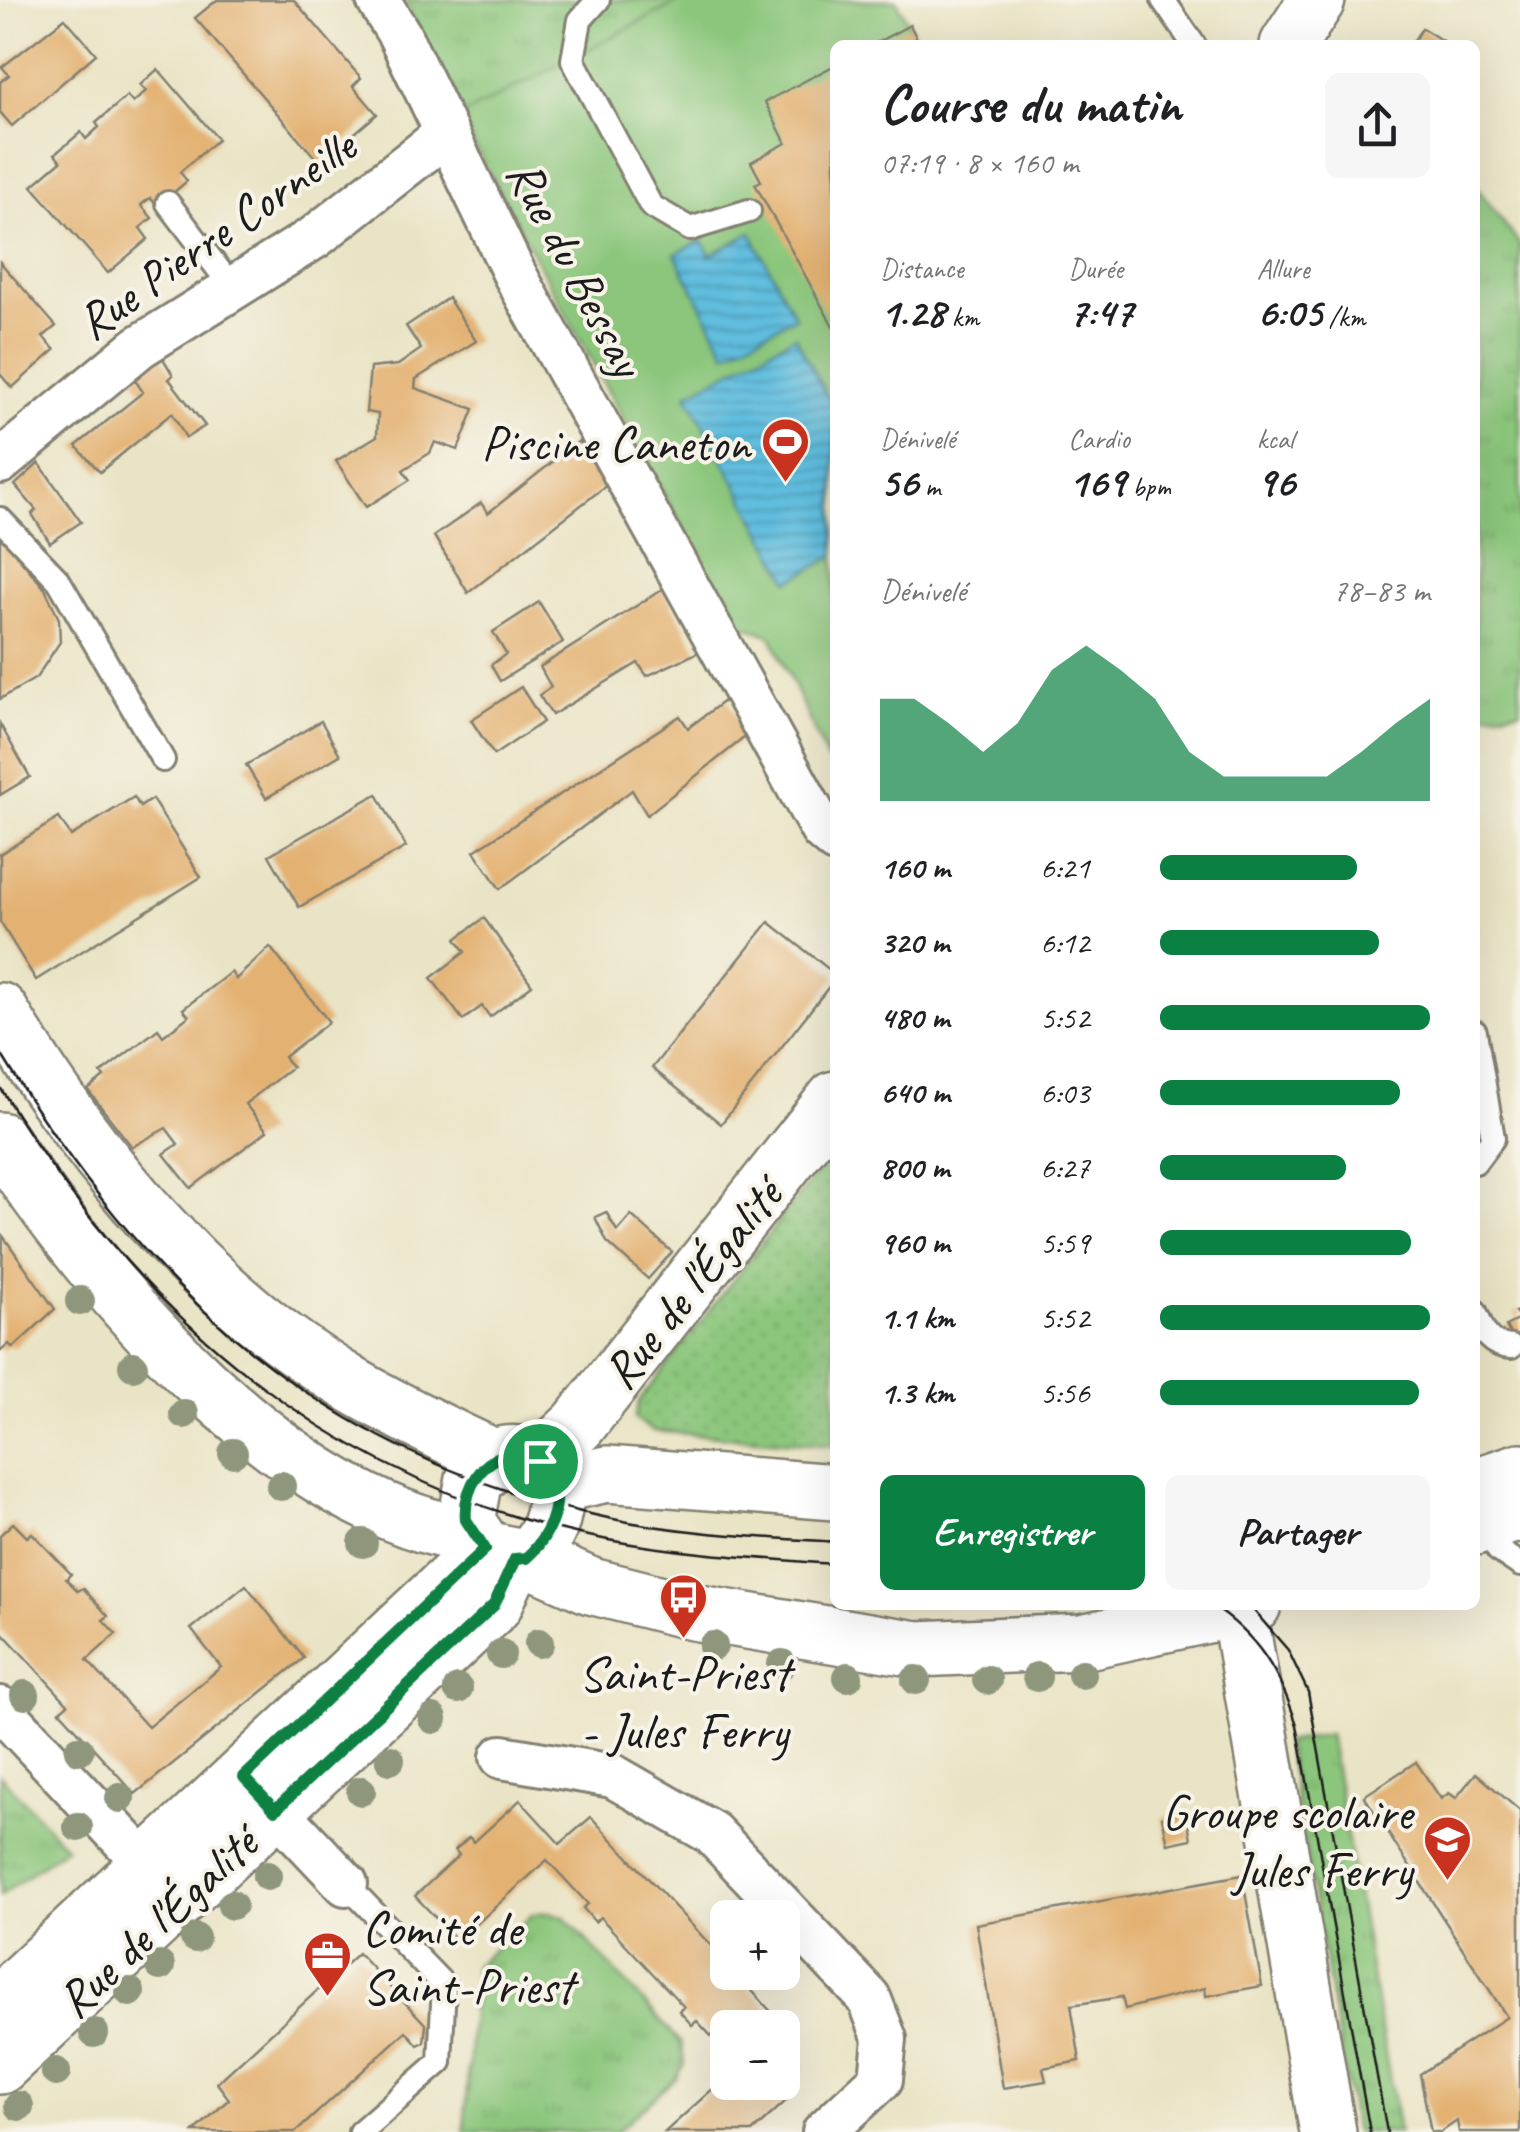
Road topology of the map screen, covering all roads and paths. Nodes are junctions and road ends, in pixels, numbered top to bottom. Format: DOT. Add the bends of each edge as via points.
graph roads {
  1 [pos="378,0"];
  2 [pos="598,0"];
  3 [pos="1164,0"];
  4 [pos="1318,0"];
  5 [pos="1191,40"];
  6 [pos="1291,40"];
  7 [pos="446,134"];
  8 [pos="168,203"];
  9 [pos="749,211"];
  10 [pos="232,288"];
  11 [pos="4,449"];
  12 [pos="0,519"];
  13 [pos="163,760"];
  14 [pos="830,837"];
  15 [pos="0,1012"];
  16 [pos="1480,1061"];
  17 [pos="830,1105"];
  18 [pos="0,1140"];
  19 [pos="1480,1155"];
  20 [pos="1480,1324"];
  21 [pos="1510,1347"];
  22 [pos="531,1468"];
  23 [pos="1520,1472"];
  24 [pos="830,1492"];
  25 [pos="1495,1523"];
  26 [pos="500,1551"];
  27 [pos="1229,1610"];
  28 [pos="1243,1610"];
  29 [pos="0,1708"];
  30 [pos="502,1757"];
  31 [pos="260,1793"];
  32 [pos="148,1866"];
  33 [pos="346,1884"];
  34 [pos="0,2002"];
  35 [pos="0,2066"];
  36 [pos="360,2132"];
  37 [pos="824,2132"];
  38 [pos="1328,2132"];
  1 -- 7 [label="street, Rue du Bessay"];
  2 -- 9 [label="lane" via="580,20 573,60 651,206 690,229"];
  3 -- 5 [label="lane"];
  4 -- 6 [label="main road"];
  7 -- 10 [label="street, Rue Pierre Corneille" via="315,236"];
  7 -- 14 [label="street, Rue du Bessay" via="514,273"];
  8 -- 10 [label="lane"];
  10 -- 11 [label="street, Rue Pierre Corneille" via="138,347"];
  12 -- 13 [label="lane" via="59,582"];
  15 -- 22 [label="main road" via="105,1168 200,1272 350,1384"];
  16 -- 19 [label="lane" via="1493,1138"];
  17 -- 22 [label="main road, Rue de l'Égalité" via="590,1410"];
  18 -- 26 [label="main road" via="136,1315 259,1432 385,1512"];
  20 -- 21 [label="lane" via="1496,1346"];
  22 -- 24 [label="main road"];
  22 -- 26 [label="main road" via="554,1516 546,1540"];
  22 -- 26 [label="main road" via="478,1472 466,1520"];
  23 -- 25 [label="main road"];
  26 -- 27 [label="main road" via="591,1586 693,1612 917,1648 1082,1642"];
  26 -- 31 [label="main road, Rue de l'Égalité"];
  28 -- 38 [label="main road"];
  29 -- 32 [label="street"];
  30 -- 37 [label="street" via="612,1776 712,1833 869,1998 886,2039 882,2079"];
  31 -- 32 [label="main road, Rue de l'Égalité"];
  31 -- 33 [label="street"];
  31 -- 35 [label="main road, Rue de l'Égalité"];
  32 -- 34 [label="main road, Rue de l'Égalité"];
  33 -- 36 [label="lane" via="444,1985 440,2062"];
}
